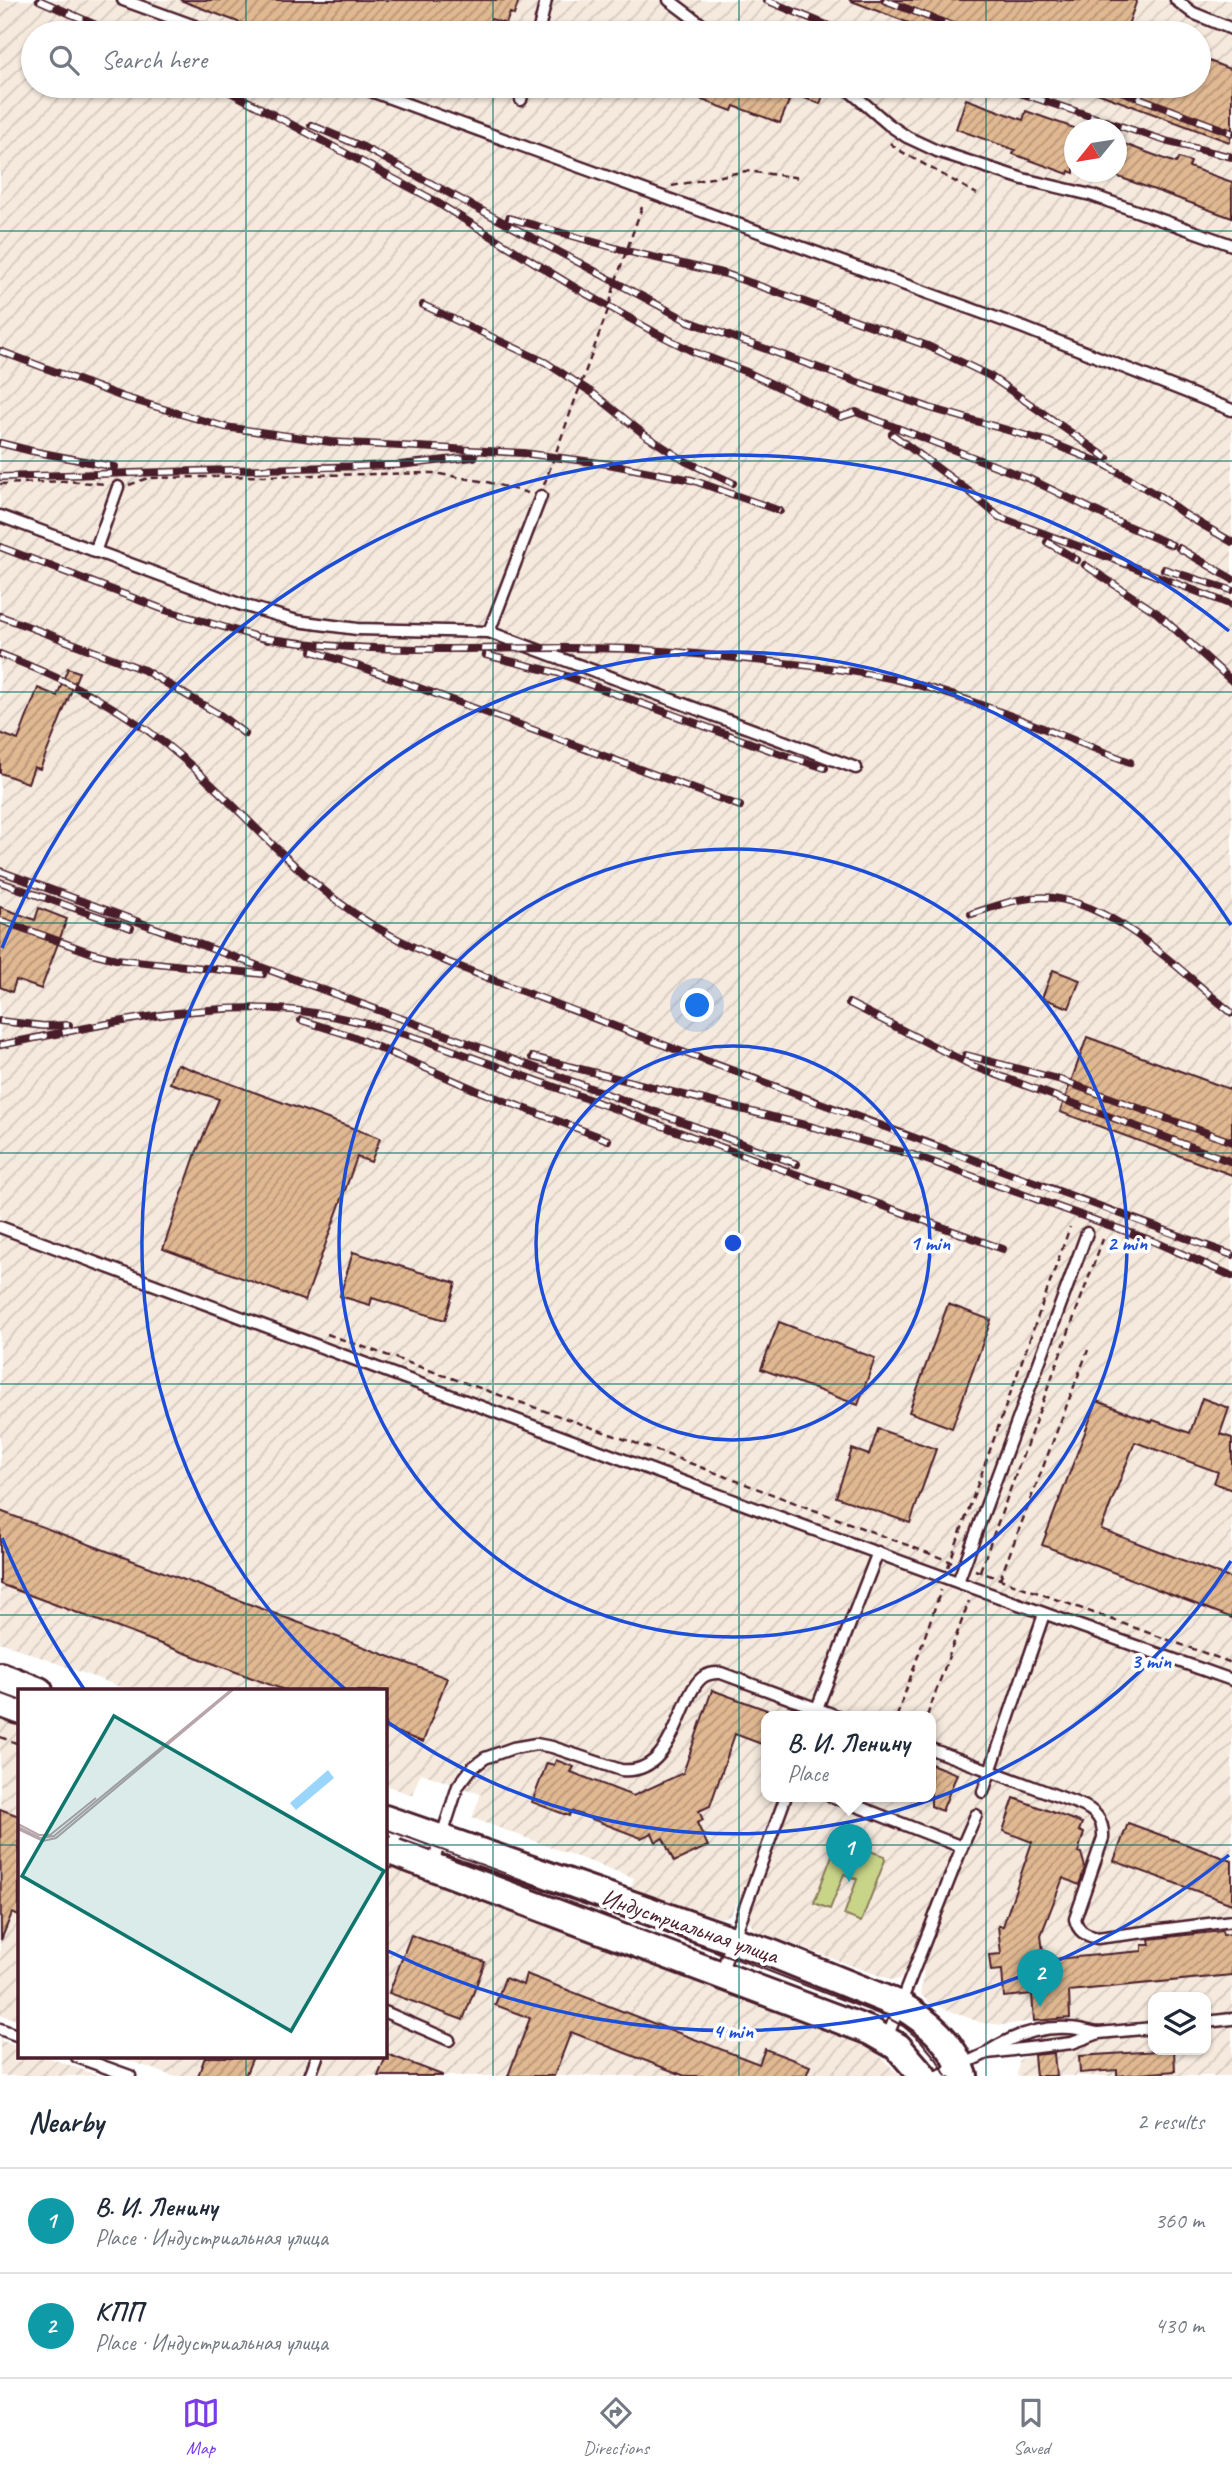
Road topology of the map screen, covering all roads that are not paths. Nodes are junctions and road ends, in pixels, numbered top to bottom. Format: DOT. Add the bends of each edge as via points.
graph roads {
  1 [pos="123,0"];
  2 [pos="546,0"];
  3 [pos="669,0"];
  4 [pos="1176,0"];
  5 [pos="181,21"];
  6 [pos="541,21"];
  7 [pos="697,21"];
  8 [pos="1232,29"];
  9 [pos="390,98"];
  10 [pos="858,98"];
  11 [pos="1232,245"];
  12 [pos="1232,410"];
  13 [pos="118,487"];
  14 [pos="541,496"];
  15 [pos="0,516"];
  16 [pos="95,552"];
  17 [pos="489,632"];
  18 [pos="856,768"];
  19 [pos="0,1227"];
  20 [pos="1087,1233"];
  21 [pos="878,1552"];
  22 [pos="958,1582"];
  23 [pos="1044,1614"];
  24 [pos="0,1676"];
  25 [pos="1232,1680"];
  26 [pos="34,1689"];
  27 [pos="0,1703"];
  28 [pos="18,1710"];
  29 [pos="814,1711"];
  30 [pos="816,1711"];
  31 [pos="936,1751"];
  32 [pos="991,1770"];
  33 [pos="984,1792"];
  34 [pos="784,1802"];
  35 [pos="846,1802"];
  36 [pos="976,1815"];
  37 [pos="392,1822"];
  38 [pos="442,1839"];
  39 [pos="962,1847"];
  40 [pos="387,1855"];
  41 [pos="432,1867"];
  42 [pos="1232,1921"];
  43 [pos="733,1941"];
  44 [pos="721,1974"];
  45 [pos="900,2005"];
  46 [pos="387,2013"];
  47 [pos="1232,2019"];
  48 [pos="1211,2021"];
  49 [pos="0,2029"];
  50 [pos="1148,2029"];
  51 [pos="1099,2034"];
  52 [pos="18,2036"];
  53 [pos="449,2040"];
  54 [pos="887,2040"];
  55 [pos="987,2053"];
  56 [pos="80,2058"];
  57 [pos="317,2058"];
  58 [pos="954,2073"];
  59 [pos="130,2076"];
  60 [pos="310,2076"];
  61 [pos="923,2076"];
  1 -- 5 [label="lane"];
  2 -- 6 [label="lane"];
  3 -- 7 [label="lane"];
  4 -- 8 [label="lane" via="1193,13"];
  9 -- 12 [label="lane" via="1014,325"];
  10 -- 11 [label="lane" via="888,124 937,151 1091,195"];
  13 -- 16 [label="lane"];
  14 -- 17 [label="lane"];
  15 -- 16 [label="lane"];
  16 -- 17 [label="lane" via="239,604 313,625"];
  17 -- 18 [label="lane"];
  19 -- 21 [label="lane"];
  20 -- 22 [label="lane"];
  21 -- 22 [label="lane"];
  21 -- 30 [label="lane"];
  22 -- 23 [label="lane"];
  23 -- 25 [label="lane"];
  23 -- 32 [label="lane"];
  24 -- 26 [label="main road"];
  27 -- 28 [label="main road"];
  29 -- 38 [label="lane" via="711,1672 699,1679 663,1754 653,1764 621,1770 536,1744 500,1752 485,1758 463,1778"];
  31 -- 32 [label="lane"];
  32 -- 33 [label="lane"];
  32 -- 42 [label="lane" via="1097,1815 1103,1838 1074,1919 1084,1934 1097,1938"];
  34 -- 43 [label="lane"];
  35 -- 39 [label="lane"];
  36 -- 39 [label="lane"];
  37 -- 38 [label="main road, Индустриальная улица"];
  37 -- 40 [label="lane"];
  38 -- 41 [label="lane"];
  38 -- 43 [label="main road, Индустриальная улица"];
  39 -- 45 [label="lane"];
  40 -- 41 [label="main road, Индустриальная улица"];
  41 -- 44 [label="main road, Индустриальная улица"];
  43 -- 44 [label="lane"];
  43 -- 45 [label="main road, Индустриальная улица"];
  44 -- 54 [label="main road, Индустриальная улица"];
  45 -- 54 [label="lane"];
  45 -- 58 [label="main road, Индустриальная улица" via="937,2032"];
  46 -- 53 [label="lane"];
  47 -- 48 [label="lane"];
  49 -- 52 [label="lane"];
  50 -- 51 [label="lane"];
  51 -- 55 [label="lane" via="1072,2043"];
  51 -- 55 [label="lane" via="1069,2028 1034,2031 1014,2036"];
  54 -- 61 [label="main road, Индустриальная улица"];
  55 -- 58 [label="lane"];
  56 -- 59 [label="lane"];
  57 -- 60 [label="lane"];
}
